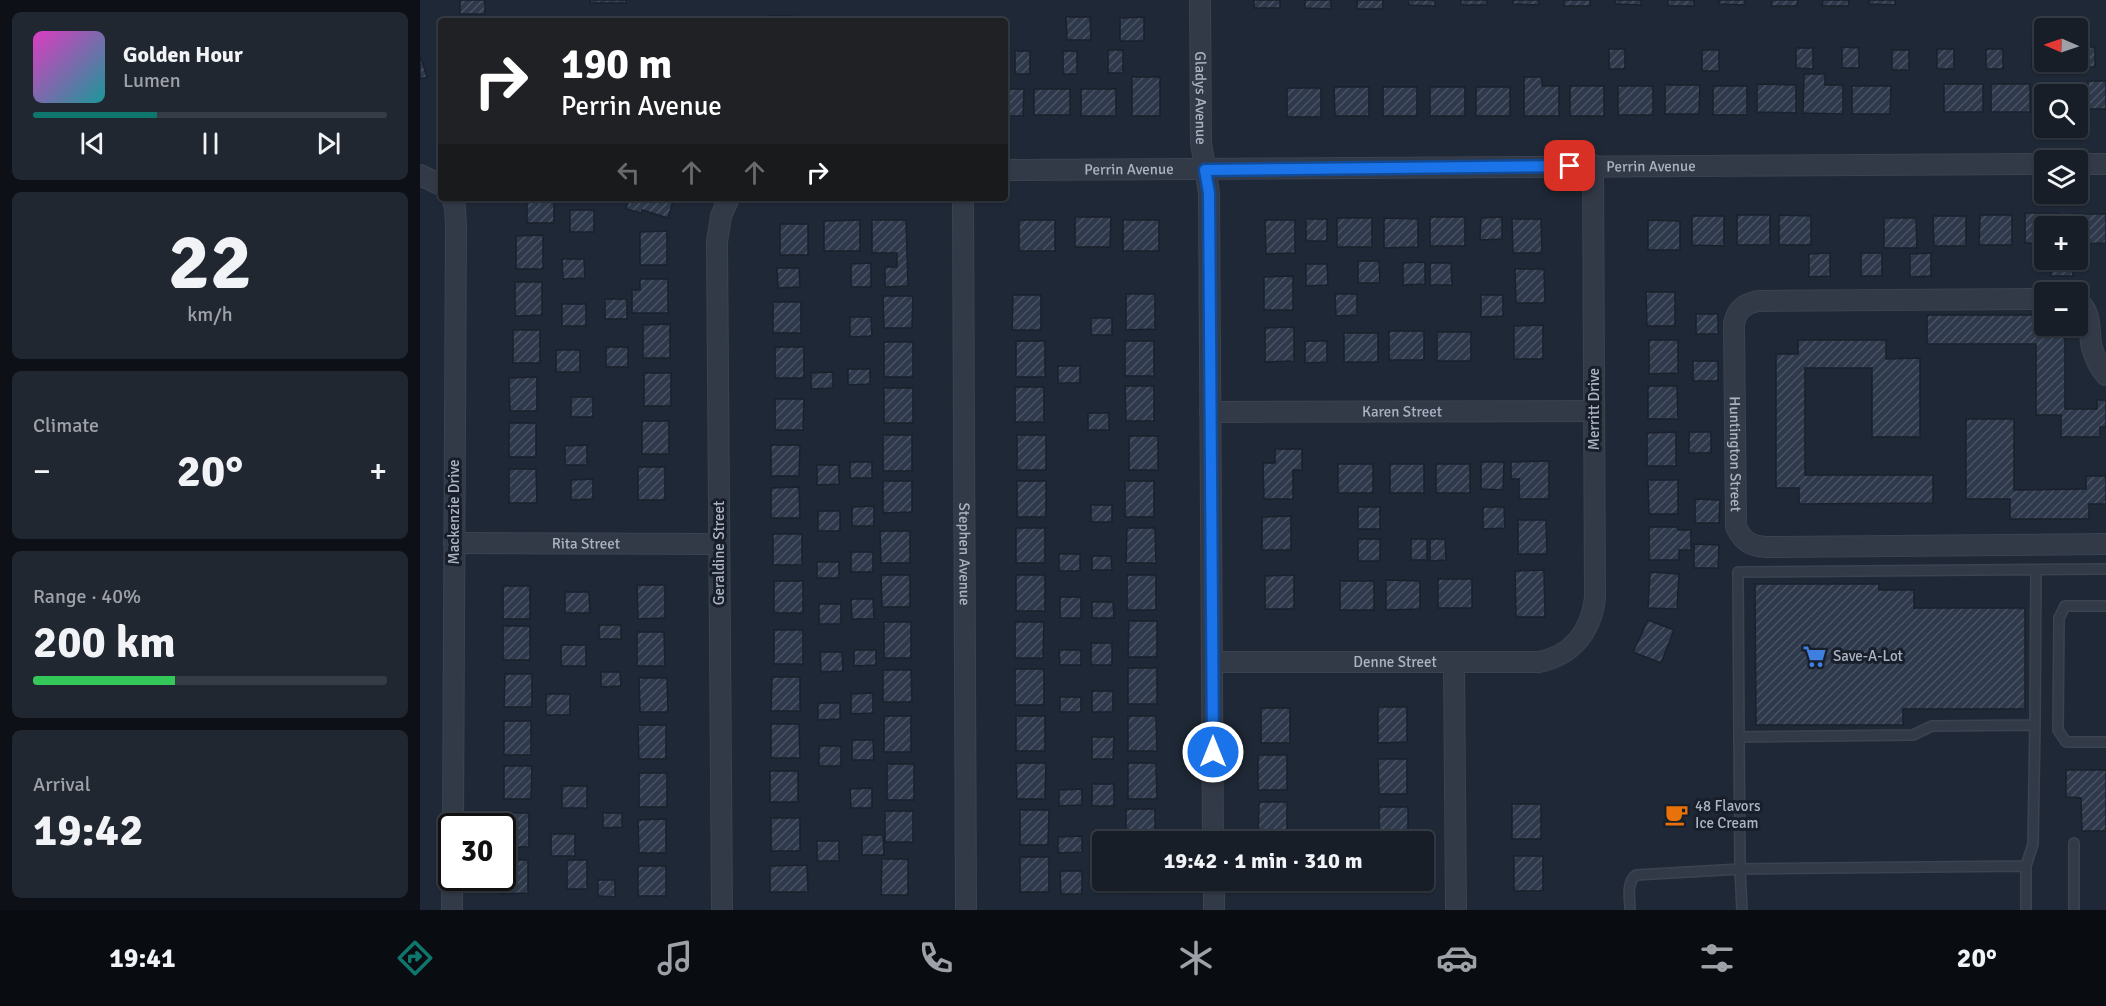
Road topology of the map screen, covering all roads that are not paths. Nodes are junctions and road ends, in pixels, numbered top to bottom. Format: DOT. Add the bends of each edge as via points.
graph roads {
  1 [pos="1200,0"];
  2 [pos="2034,164"];
  3 [pos="2088,164"];
  4 [pos="2106,164"];
  5 [pos="1593,165"];
  6 [pos="1008,170"];
  7 [pos="1205,170"];
  8 [pos="420,175"];
  9 [pos="438,183"];
  10 [pos="453,201"];
  11 [pos="728,201"];
  12 [pos="963,201"];
  13 [pos="2034,300"];
  14 [pos="2088,320"];
  15 [pos="2106,375"];
  16 [pos="1594,411"];
  17 [pos="1210,412"];
  18 [pos="454,543"];
  19 [pos="719,544"];
  20 [pos="2106,544"];
  21 [pos="2106,569"];
  22 [pos="2036,570"];
  23 [pos="2106,606"];
  24 [pos="1573,646"];
  25 [pos="1212,662"];
  26 [pos="1454,663"];
  27 [pos="2035,725"];
  28 [pos="1739,737"];
  29 [pos="2106,742"];
  30 [pos="453,813"];
  31 [pos="1214,831"];
  32 [pos="2074,843"];
  33 [pos="2026,866"];
  34 [pos="1740,868"];
  35 [pos="452,891"];
  36 [pos="1214,891"];
  37 [pos="452,910"];
  38 [pos="722,910"];
  39 [pos="966,910"];
  40 [pos="1214,910"];
  41 [pos="1456,910"];
  42 [pos="1630,910"];
  43 [pos="1742,910"];
  44 [pos="2026,910"];
  45 [pos="2074,910"];
  1 -- 7 [label="street, Gladys Avenue" via="1201,143"];
  2 -- 5 [label="street, Perrin Avenue"];
  3 -- 4 [label="street"];
  5 -- 7 [label="street, Perrin Avenue"];
  5 -- 16 [label="street, Merritt Drive"];
  6 -- 7 [label="street, Perrin Avenue"];
  7 -- 17 [label="street, Gladys Avenue" via="1209,193"];
  8 -- 9 [label="street"];
  10 -- 18 [label="street, Mackenzie Drive"];
  11 -- 19 [label="street, Geraldine Street" via="717,242"];
  12 -- 39 [label="street, Stephen Avenue"];
  13 -- 20 [label="street, Huntington Street" via="1747,304 1736,314 1734,324 1737,527 1747,543 1766,547"];
  14 -- 15 [label="street" via="2092,348"];
  16 -- 17 [label="street, Karen Street"];
  16 -- 24 [label="street, Merritt Drive" via="1595,598 1587,629"];
  17 -- 25 [label="street, Gladys Avenue"];
  18 -- 19 [label="street, Rita Street"];
  18 -- 30 [label="street, Mackenzie Drive"];
  19 -- 38 [label="street, Geraldine Street"];
  21 -- 22 [label="lane"];
  22 -- 27 [label="lane"];
  22 -- 28 [label="lane" via="1738,572"];
  23 -- 29 [label="lane" via="2065,606 2059,618 2058,729 2066,742"];
  24 -- 26 [label="street, Denne Street" via="1539,662"];
  25 -- 26 [label="street, Denne Street"];
  25 -- 31 [label="street, Gladys Avenue"];
  26 -- 41 [label="street"];
  27 -- 28 [label="lane" via="1932,726 1913,735"];
  27 -- 33 [label="lane" via="2033,844"];
  28 -- 34 [label="lane"];
  32 -- 45 [label="lane"];
  33 -- 34 [label="lane"];
  33 -- 44 [label="lane"];
  34 -- 42 [label="lane" via="1636,875 1629,887"];
  34 -- 43 [label="lane"];
  35 -- 37 [label="street"];
  36 -- 40 [label="street"];
}
